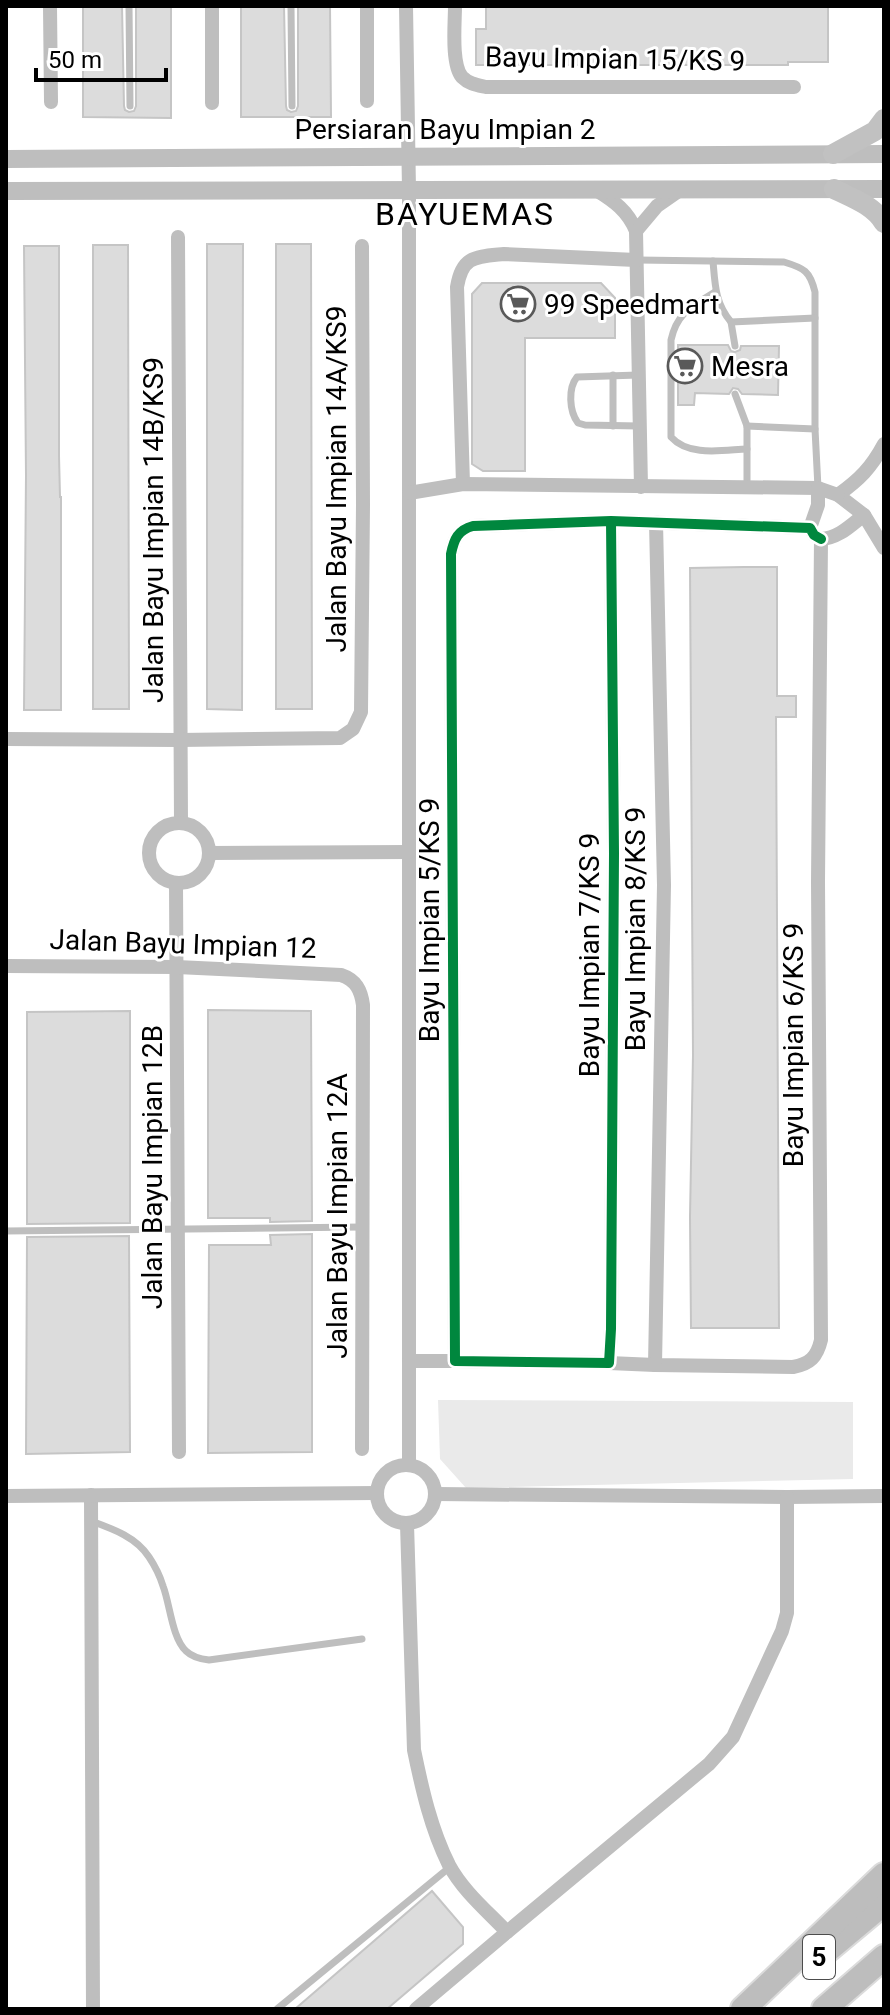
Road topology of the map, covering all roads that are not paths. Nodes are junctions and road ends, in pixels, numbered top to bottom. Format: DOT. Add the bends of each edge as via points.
graph roads {
  1 [pos="50,6"];
  2 [pos="129,6"];
  3 [pos="212,6"];
  4 [pos="291,6"];
  5 [pos="367,6"];
  6 [pos="406,6"];
  7 [pos="455,6"];
  8 [pos="794,87"];
  9 [pos="367,101"];
  10 [pos="51,102"];
  11 [pos="212,103"];
  12 [pos="130,106"];
  13 [pos="292,106"];
  14 [pos="884,119"];
  15 [pos="833,154"];
  16 [pos="884,154"];
  17 [pos="408,157"];
  18 [pos="6,159"];
  19 [pos="834,189"];
  20 [pos="884,189"];
  21 [pos="409,190"];
  22 [pos="596,190"];
  23 [pos="680,190"];
  24 [pos="6,191"];
  25 [pos="884,223"];
  26 [pos="636,231"];
  27 [pos="178,237"];
  28 [pos="362,246"];
  29 [pos="636,260"];
  30 [pos="713,261"];
  31 [pos="715,292"];
  32 [pos="815,318"];
  33 [pos="731,322"];
  34 [pos="735,346"];
  35 [pos="613,375"];
  36 [pos="638,375"];
  37 [pos="735,394"];
  38 [pos="613,426"];
  39 [pos="640,426"];
  40 [pos="747,426"];
  41 [pos="815,429"];
  42 [pos="884,444"];
  43 [pos="747,449"];
  44 [pos="463,484"];
  45 [pos="641,487"];
  46 [pos="747,488"];
  47 [pos="818,488"];
  48 [pos="409,493"];
  49 [pos="838,495"];
  50 [pos="864,515"];
  51 [pos="611,521"];
  52 [pos="656,522"];
  53 [pos="810,528"];
  54 [pos="821,539"];
  55 [pos="884,548"];
  56 [pos="6,739"];
  57 [pos="179,740"];
  58 [pos="181,822"];
  59 [pos="409,852"];
  60 [pos="209,853"];
  61 [pos="176,883"];
  62 [pos="6,966"];
  63 [pos="177,967"];
  64 [pos="356,984"];
  65 [pos="362,1227"];
  66 [pos="178,1229"];
  67 [pos="6,1231"];
  68 [pos="409,1361"];
  69 [pos="455,1361"];
  70 [pos="609,1363"];
  71 [pos="655,1365"];
  72 [pos="362,1449"];
  73 [pos="179,1452"];
  74 [pos="409,1464"];
  75 [pos="377,1493"];
  76 [pos="436,1494"];
  77 [pos="91,1495"];
  78 [pos="6,1496"];
  79 [pos="884,1496"];
  80 [pos="787,1497"];
  81 [pos="91,1521"];
  82 [pos="407,1524"];
  83 [pos="362,1639"];
  84 [pos="450,1867"];
  85 [pos="884,1875"];
  86 [pos="884,1903"];
  87 [pos="507,1932"];
  88 [pos="884,1957"];
  89 [pos="884,1979"];
  90 [pos="850,1985"];
  91 [pos="93,2009"];
  92 [pos="277,2009"];
  93 [pos="416,2009"];
  94 [pos="743,2009"];
  95 [pos="753,2009"];
  96 [pos="824,2009"];
  1 -- 10 [label="street"];
  2 -- 12 [label="lane"];
  3 -- 11 [label="street"];
  4 -- 13 [label="lane"];
  5 -- 9 [label="street"];
  6 -- 17 [label="street"];
  7 -- 8 [label="street, Bayu Impian 15/KS 9" via="459,74 486,87"];
  14 -- 15 [label="main road" via="875,131"];
  15 -- 16 [label="street, Persiaran Bayu Impian 2"];
  15 -- 17 [label="street, Persiaran Bayu Impian 2"];
  17 -- 18 [label="street, Persiaran Bayu Impian 2"];
  17 -- 21 [label="street"];
  19 -- 20 [label="street"];
  19 -- 23 [label="street"];
  19 -- 25 [label="main road" via="861,202"];
  21 -- 22 [label="street"];
  21 -- 24 [label="street"];
  21 -- 48 [label="street"];
  22 -- 23 [label="street"];
  22 -- 26 [label="street" via="624,210"];
  23 -- 26 [label="street"];
  26 -- 29 [label="street"];
  27 -- 57 [label="street, Jalan Bayu Impian 14B/KS9"];
  28 -- 57 [label="street, Jalan Bayu Impian 14A/KS9" via="361,712 353,729 340,738"];
  29 -- 30 [label="lane"];
  29 -- 36 [label="street"];
  29 -- 44 [label="street" via="504,254 469,261 460,270"];
  30 -- 31 [label="lane"];
  30 -- 32 [label="lane" via="784,262 804,270 815,292"];
  31 -- 33 [label="lane"];
  31 -- 43 [label="lane" via="683,313 674,326 671,437 688,449"];
  32 -- 33 [label="lane"];
  32 -- 41 [label="lane"];
  33 -- 34 [label="lane"];
  35 -- 36 [label="lane"];
  35 -- 38 [label="lane"];
  35 -- 38 [label="lane" via="582,375 571,386 571,412 578,423"];
  36 -- 39 [label="street"];
  37 -- 40 [label="lane"];
  38 -- 39 [label="lane"];
  39 -- 45 [label="street"];
  40 -- 41 [label="lane"];
  40 -- 43 [label="lane"];
  41 -- 47 [label="lane"];
  42 -- 49 [label="street" via="860,480"];
  43 -- 46 [label="lane"];
  44 -- 45 [label="street"];
  44 -- 48 [label="street"];
  45 -- 46 [label="street"];
  46 -- 47 [label="street"];
  47 -- 49 [label="street"];
  47 -- 53 [label="street"];
  48 -- 59 [label="street"];
  49 -- 50 [label="street"];
  50 -- 54 [label="street" via="840,534"];
  50 -- 55 [label="street"];
  51 -- 52 [label="street"];
  51 -- 69 [label="street, Bayu Impian 5/KS 9" via="473,526 459,532 453,542"];
  51 -- 70 [label="street, Bayu Impian 7/KS 9"];
  52 -- 53 [label="street"];
  52 -- 71 [label="street, Bayu Impian 8/KS 9" via="664,885"];
  53 -- 54 [label="street"];
  54 -- 71 [label="street, Bayu Impian 6/KS 9" via="819,1351 811,1361 793,1367"];
  56 -- 57 [label="street"];
  57 -- 58 [label="street, Jalan Bayu Impian 14B/KS9"];
  58 -- 60 [label="street" via="199,830"];
  58 -- 61 [label="street" via="159,830 149,851 156,872"];
  59 -- 60 [label="street"];
  59 -- 68 [label="street"];
  60 -- 61 [label="street" via="199,875"];
  61 -- 63 [label="street, Jalan Bayu Impian 12B"];
  62 -- 63 [label="street, Jalan Bayu Impian 12"];
  63 -- 64 [label="street, Jalan Bayu Impian 12" via="341,975"];
  63 -- 66 [label="street, Jalan Bayu Impian 12B"];
  64 -- 65 [label="street, Jalan Bayu Impian 12A" via="363,1005"];
  65 -- 66 [label="lane"];
  65 -- 72 [label="street, Jalan Bayu Impian 12A"];
  66 -- 67 [label="lane"];
  66 -- 73 [label="street, Jalan Bayu Impian 12B"];
  68 -- 69 [label="street"];
  68 -- 74 [label="street"];
  69 -- 70 [label="street"];
  70 -- 71 [label="street"];
  74 -- 75 [label="street" via="390,1468"];
  74 -- 76 [label="street" via="431,1477"];
  75 -- 77 [label="street"];
  75 -- 82 [label="street" via="382,1511"];
  76 -- 80 [label="street"];
  76 -- 82 [label="street" via="430,1511"];
  77 -- 78 [label="street"];
  77 -- 81 [label="street"];
  79 -- 80 [label="street"];
  80 -- 87 [label="street" via="787,1613 733,1737 709,1764"];
  81 -- 83 [label="lane" via="120,1531 148,1555 164,1586 178,1640 191,1655 209,1660"];
  81 -- 91 [label="street"];
  82 -- 84 [label="street" via="414,1750"];
  84 -- 87 [label="street"];
  84 -- 92 [label="lane"];
  85 -- 94 [label="highway"];
  86 -- 95 [label="highway, 5"];
  87 -- 93 [label="street"];
  88 -- 90 [label="highway, 5"];
  89 -- 90 [label="highway"];
  90 -- 96 [label="highway, 5"];
}
